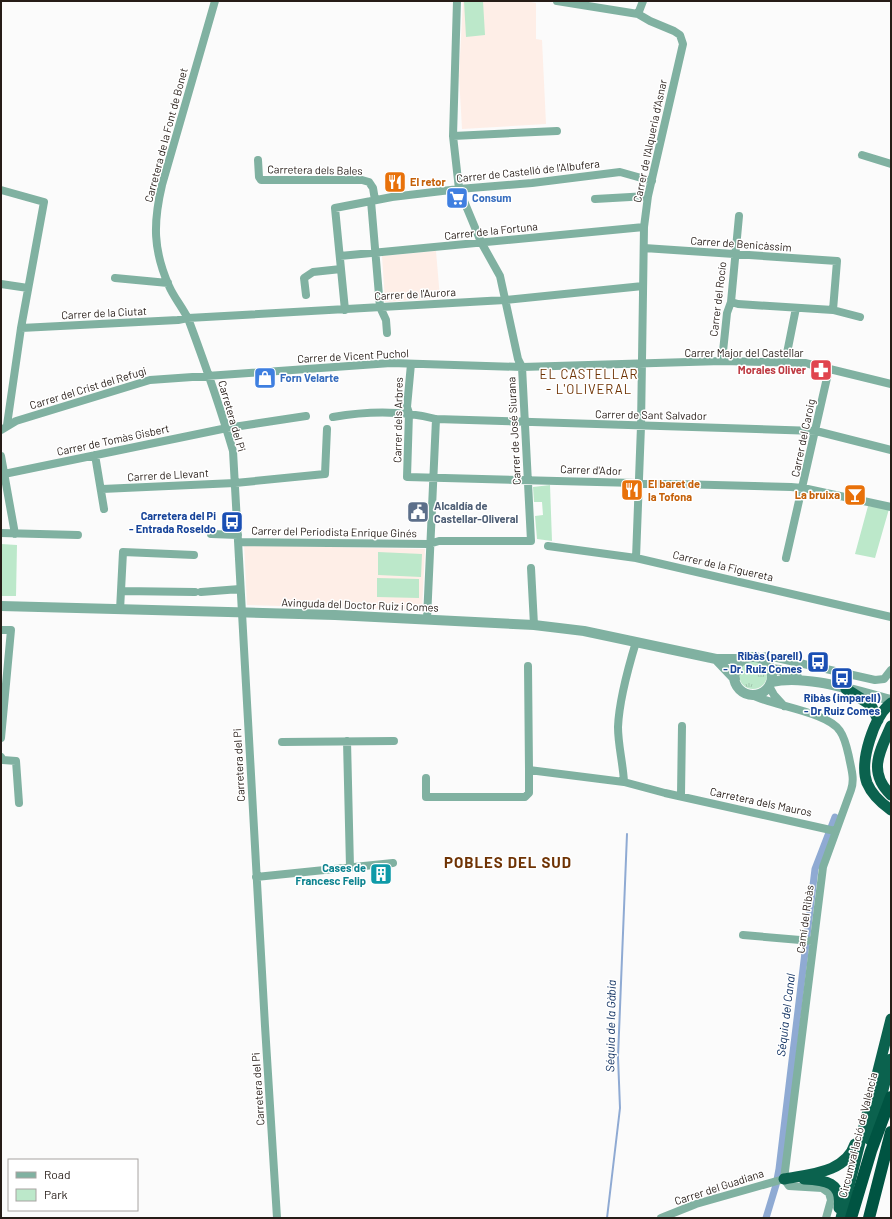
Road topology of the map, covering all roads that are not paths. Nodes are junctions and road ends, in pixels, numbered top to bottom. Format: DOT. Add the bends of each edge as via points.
graph roads {
  1 [pos="215,1"];
  2 [pos="457,1"];
  3 [pos="557,1"];
  4 [pos="643,1"];
  5 [pos="638,14"];
  6 [pos="557,131"];
  7 [pos="453,136"];
  8 [pos="862,155"];
  9 [pos="258,160"];
  10 [pos="891,164"];
  11 [pos="652,181"];
  12 [pos="458,189"];
  13 [pos="1,190"];
  14 [pos="648,196"];
  15 [pos="595,199"];
  16 [pos="373,201"];
  17 [pos="739,216"];
  18 [pos="644,227"];
  19 [pos="481,242"];
  20 [pos="644,248"];
  21 [pos="375,254"];
  22 [pos="735,254"];
  23 [pos="340,256"];
  24 [pos="341,269"];
  25 [pos="115,278"];
  26 [pos="168,282"];
  27 [pos="1,284"];
  28 [pos="643,286"];
  29 [pos="28,288"];
  30 [pos="306,295"];
  31 [pos="505,300"];
  32 [pos="731,302"];
  33 [pos="380,307"];
  34 [pos="796,308"];
  35 [pos="345,310"];
  36 [pos="833,310"];
  37 [pos="860,317"];
  38 [pos="188,318"];
  39 [pos="21,328"];
  40 [pos="388,333"];
  41 [pos="722,362"];
  42 [pos="643,363"];
  43 [pos="785,363"];
  44 [pos="411,364"];
  45 [pos="522,367"];
  46 [pos="829,369"];
  47 [pos="209,375"];
  48 [pos="891,384"];
  49 [pos="1,390"];
  50 [pos="10,391"];
  51 [pos="409,413"];
  52 [pos="306,416"];
  53 [pos="333,417"];
  54 [pos="436,419"];
  55 [pos="526,422"];
  56 [pos="642,426"];
  57 [pos="4,428"];
  58 [pos="227,428"];
  59 [pos="327,429"];
  60 [pos="816,432"];
  61 [pos="891,450"];
  62 [pos="95,455"];
  63 [pos="1,456"];
  64 [pos="4,474"];
  65 [pos="407,477"];
  66 [pos="432,477"];
  67 [pos="528,480"];
  68 [pos="235,483"];
  69 [pos="638,483"];
  70 [pos="803,488"];
  71 [pos="102,489"];
  72 [pos="891,507"];
  73 [pos="104,509"];
  74 [pos="1,533"];
  75 [pos="15,534"];
  76 [pos="211,534"];
  77 [pos="78,535"];
  78 [pos="239,538"];
  79 [pos="429,544"];
  80 [pos="548,546"];
  81 [pos="194,555"];
  82 [pos="636,558"];
  83 [pos="786,558"];
  84 [pos="531,568"];
  85 [pos="240,589"];
  86 [pos="121,591"];
  87 [pos="1,606"];
  88 [pos="120,610"];
  89 [pos="242,614"];
  90 [pos="891,617"];
  91 [pos="427,619"];
  92 [pos="534,625"];
  93 [pos="1,630"];
  94 [pos="636,642"];
  95 [pos="750,658"];
  96 [pos="716,659"];
  97 [pos="801,663"];
  98 [pos="528,666"];
  99 [pos="770,669"];
  100 [pos="891,670"];
  101 [pos="797,676"];
  102 [pos="734,678"];
  103 [pos="806,681"];
  104 [pos="770,684"];
  105 [pos="846,689"];
  106 [pos="752,695"];
  107 [pos="891,702"];
  108 [pos="784,706"];
  109 [pos="878,720"];
  110 [pos="682,726"];
  111 [pos="889,731"];
  112 [pos="1,738"];
  113 [pos="394,740"];
  114 [pos="346,741"];
  115 [pos="282,742"];
  116 [pos="1,757"];
  117 [pos="530,770"];
  118 [pos="426,778"];
  119 [pos="624,782"];
  120 [pos="681,795"];
  121 [pos="891,795"];
  122 [pos="19,803"];
  123 [pos="891,810"];
  124 [pos="831,829"];
  125 [pos="393,864"];
  126 [pos="350,868"];
  127 [pos="256,877"];
  128 [pos="742,935"];
  129 [pos="812,942"];
  130 [pos="891,1020"];
  131 [pos="891,1059"];
  132 [pos="877,1075"];
  133 [pos="891,1097"];
  134 [pos="891,1132"];
  135 [pos="784,1179"];
  136 [pos="277,1218"];
  137 [pos="661,1218"];
  138 [pos="826,1218"];
  139 [pos="837,1218"];
  140 [pos="841,1218"];
  141 [pos="851,1218"];
  142 [pos="869,1218"];
  1 -- 26 [label="street, Carretera de la Font de Bonet" via="158,200 155,240"];
  2 -- 7 [label="street, Carrer de José Siurana"];
  3 -- 5 [label="street, Carrer de l'Alqueria d'Asnar"];
  4 -- 5 [label="street"];
  5 -- 11 [label="street, Carrer de l'Alqueria d'Asnar" via="674,31 680,35 683,44"];
  6 -- 7 [label="street"];
  7 -- 12 [label="street, Carrer de José Siurana"];
  8 -- 10 [label="street"];
  9 -- 16 [label="street, Carretera dels Bales" via="261,180 362,180 369,182 373,188"];
  11 -- 12 [label="street, Carrer de Castelló de l'Albufera" via="620,172"];
  11 -- 14 [label="street, Carrer de l'Alqueria d'Asnar"];
  12 -- 16 [label="street, Carrer de Castelló de l'Albufera"];
  12 -- 19 [label="street, Carrer de José Siurana"];
  13 -- 29 [label="street" via="44,202"];
  14 -- 15 [label="street"];
  14 -- 18 [label="street, Carrer de l'Alqueria d'Asnar"];
  16 -- 21 [label="street, Carretera dels Bales"];
  16 -- 23 [label="street, Carrer de Castelló de l'Albufera" via="335,208"];
  17 -- 22 [label="street, Carrer del Rocío"];
  18 -- 19 [label="street, Carrer de la Fortuna"];
  18 -- 20 [label="street, Carrer de l'Alqueria d'Asnar"];
  19 -- 21 [label="street, Carrer de la Fortuna"];
  19 -- 31 [label="street, Carrer de José Siurana" via="500,276"];
  20 -- 22 [label="street, Carrer de Benicàssim"];
  20 -- 28 [label="street, Carrer de l'Alqueria d'Asnar"];
  21 -- 23 [label="street, Carrer de la Fortuna"];
  21 -- 33 [label="street, Carretera dels Bales"];
  22 -- 32 [label="street, Carrer del Rocío"];
  22 -- 36 [label="street, Carrer de Benicàssim" via="837,261"];
  23 -- 24 [label="street"];
  24 -- 30 [label="street" via="313,272 304,278"];
  24 -- 35 [label="street"];
  25 -- 26 [label="street"];
  26 -- 38 [label="street, Carretera de la Font de Bonet"];
  27 -- 29 [label="street"];
  28 -- 31 [label="street, Carrer de l'Aurora"];
  28 -- 42 [label="street, Carrer de l'Alqueria d'Asnar"];
  29 -- 39 [label="street"];
  31 -- 33 [label="street, Carrer de l'Aurora"];
  31 -- 45 [label="street, Carrer de José Siurana"];
  32 -- 34 [label="street"];
  32 -- 41 [label="street, Carrer del Rocío" via="727,313"];
  33 -- 35 [label="street, Carrer de l'Aurora"];
  33 -- 40 [label="street, Carretera dels Bales"];
  34 -- 36 [label="street"];
  34 -- 43 [label="street"];
  35 -- 38 [label="street, Carrer de l'Aurora"];
  36 -- 37 [label="street"];
  38 -- 39 [label="street, Carrer de la Ciutat"];
  38 -- 47 [label="street, Carretera del Pi"];
  39 -- 50 [label="street"];
  41 -- 42 [label="street, Carrer Major del Castellar"];
  41 -- 43 [label="street, Carrer Major del Castellar"];
  42 -- 45 [label="street, Carrer Major del Castellar"];
  42 -- 56 [label="street, Carrer de l'Alqueria d'Asnar"];
  43 -- 46 [label="street, Carrer Major del Castellar" via="805,363"];
  44 -- 45 [label="street, Carrer de Vicent Puchol"];
  44 -- 47 [label="street, Carrer de Vicent Puchol" via="391,363"];
  44 -- 51 [label="street, Carrer dels Arbres" via="407,407"];
  45 -- 55 [label="street, Carrer de José Siurana"];
  46 -- 48 [label="street, Carrer Major del Castellar"];
  46 -- 60 [label="street, Carrer del Caroig"];
  47 -- 57 [label="street, Carrer del Crist del Refugi" via="150,380"];
  47 -- 58 [label="street, Carretera del Pi"];
  49 -- 50 [label="street"];
  50 -- 57 [label="street"];
  51 -- 53 [label="street, Carrer de Sant Salvador" via="358,413"];
  51 -- 54 [label="street, Carrer de Sant Salvador"];
  51 -- 65 [label="street, Carrer dels Arbres"];
  52 -- 58 [label="street, Carrer de Tomàs Gisbert"];
  54 -- 55 [label="street, Carrer de Sant Salvador"];
  54 -- 66 [label="street"];
  55 -- 56 [label="street, Carrer de Sant Salvador"];
  55 -- 67 [label="street, Carrer de José Siurana"];
  56 -- 60 [label="street, Carrer de Sant Salvador"];
  56 -- 69 [label="street, Carrer de l'Alqueria d'Asnar"];
  58 -- 62 [label="street, Carrer de Tomàs Gisbert"];
  58 -- 68 [label="street, Carretera del Pi" via="233,450"];
  59 -- 68 [label="street, Carrer de Llevant" via="325,474"];
  60 -- 61 [label="street, Carrer de Sant Salvador"];
  60 -- 70 [label="street, Carrer del Caroig"];
  62 -- 64 [label="street, Carrer de Tomàs Gisbert"];
  62 -- 71 [label="street"];
  63 -- 64 [label="street"];
  64 -- 75 [label="street"];
  65 -- 66 [label="street, Carrer d'Ador"];
  66 -- 67 [label="street, Carrer d'Ador"];
  66 -- 79 [label="street"];
  67 -- 69 [label="street, Carrer d'Ador"];
  67 -- 79 [label="street, Carrer de José Siurana" via="531,541 439,541"];
  68 -- 71 [label="street, Carrer de Llevant"];
  68 -- 78 [label="street, Carretera del Pi"];
  69 -- 70 [label="street, Carrer d'Ador"];
  69 -- 82 [label="street, Carrer de l'Alqueria d'Asnar"];
  70 -- 72 [label="street, Carrer d'Ador"];
  70 -- 83 [label="street, Carrer del Caroig"];
  71 -- 73 [label="street"];
  74 -- 75 [label="street"];
  75 -- 77 [label="street"];
  76 -- 78 [label="street, Carrer del Periodista Enrique Ginés"];
  78 -- 79 [label="street, Carrer del Periodista Enrique Ginés"];
  78 -- 85 [label="street, Carretera del Pi"];
  79 -- 91 [label="street"];
  80 -- 82 [label="street, Carrer de la Figuereta"];
  81 -- 86 [label="street" via="123,552"];
  82 -- 90 [label="street, Carrer de la Figuereta"];
  84 -- 92 [label="street"];
  85 -- 86 [label="street" via="198,592"];
  85 -- 89 [label="street, Carretera del Pi"];
  86 -- 88 [label="street"];
  87 -- 88 [label="street, Avinguda del Doctor Ruiz i Comes"];
  88 -- 89 [label="street, Avinguda del Doctor Ruiz i Comes"];
  89 -- 91 [label="street, Avinguda del Doctor Ruiz i Comes"];
  89 -- 127 [label="street, Carretera del Pi"];
  91 -- 92 [label="street, Avinguda del Doctor Ruiz i Comes"];
  92 -- 94 [label="street, Avinguda del Doctor Ruiz i Comes" via="584,631"];
  93 -- 112 [label="street" via="11,630"];
  94 -- 96 [label="street, Avinguda del Doctor Ruiz i Comes"];
  94 -- 119 [label="street" via="628,666 618,725"];
  95 -- 96 [label="street, Avinguda del Doctor Ruiz i Comes"];
  95 -- 97 [label="street" via="768,656"];
  95 -- 99 [label="street" via="764,661"];
  95 -- 102 [label="street" via="738,665"];
  96 -- 102 [label="street"];
  97 -- 99 [label="street"];
  97 -- 100 [label="street" via="874,680 884,679"];
  97 -- 101 [label="street" via="794,666 793,670"];
  98 -- 117 [label="street"];
  99 -- 101 [label="street"];
  99 -- 104 [label="street"];
  101 -- 103 [label="street"];
  102 -- 106 [label="street" via="738,688"];
  103 -- 104 [label="street" via="785,678"];
  103 -- 105 [label="street"];
  104 -- 106 [label="street" via="761,693"];
  104 -- 108 [label="street" via="774,695"];
  105 -- 107 [label="street"];
  105 -- 109 [label="highway" via="871,705"];
  106 -- 108 [label="street, Camí del Ribàs"];
  107 -- 109 [label="highway"];
  108 -- 124 [label="street, Camí del Ribàs" via="829,721 839,729 845,741 853,784"];
  109 -- 123 [label="highway" via="864,757 866,782 878,801"];
  110 -- 120 [label="street"];
  111 -- 121 [label="highway" via="877,758 879,779"];
  113 -- 114 [label="street"];
  114 -- 115 [label="street"];
  114 -- 126 [label="street"];
  116 -- 122 [label="street" via="3,760 16,761"];
  117 -- 118 [label="street" via="528,793 525,797 426,797"];
  117 -- 119 [label="street, Carretera dels Mauros"];
  119 -- 120 [label="street, Carretera dels Mauros"];
  120 -- 124 [label="street, Carretera dels Mauros"];
  124 -- 129 [label="street, Camí del Ribàs"];
  125 -- 126 [label="street"];
  126 -- 127 [label="street"];
  127 -- 136 [label="street, Carretera del Pi"];
  128 -- 129 [label="street"];
  129 -- 135 [label="street, Camí del Ribàs"];
  130 -- 132 [label="highway"];
  131 -- 141 [label="highway, Circumval·lació de València"];
  132 -- 135 [label="highway" via="854,1149 848,1158 834,1168"];
  132 -- 140 [label="highway"];
  133 -- 141 [label="highway" via="871,1151"];
  134 -- 142 [label="highway"];
  135 -- 137 [label="street, Carrer del Guadiana" via="696,1204"];
  135 -- 138 [label="street" via="789,1186 822,1188 829,1193 831,1200"];
  135 -- 139 [label="highway" via="821,1180 832,1185 840,1196"];
}
